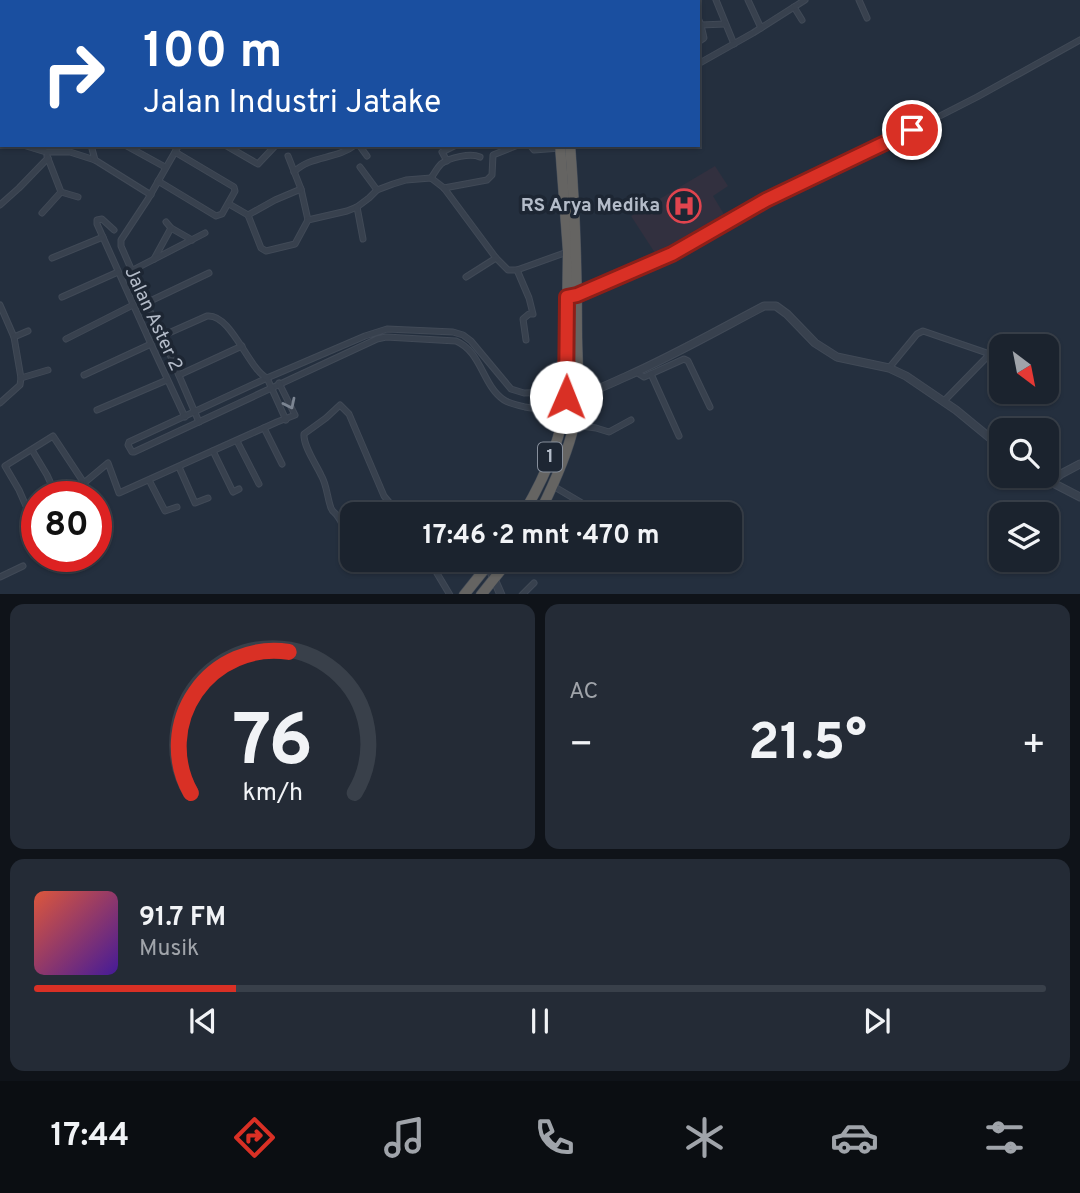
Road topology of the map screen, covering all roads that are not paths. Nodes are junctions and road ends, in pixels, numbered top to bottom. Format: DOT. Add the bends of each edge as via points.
graph roads {
  1 [pos="716,0"];
  2 [pos="748,0"];
  3 [pos="805,0"];
  4 [pos="859,0"];
  5 [pos="794,7"];
  6 [pos="867,18"];
  7 [pos="802,20"];
  8 [pos="700,22"];
  9 [pos="725,24"];
  10 [pos="702,25"];
  11 [pos="761,28"];
  12 [pos="700,40"];
  13 [pos="1080,40"];
  14 [pos="734,44"];
  15 [pos="700,63"];
  16 [pos="28,147"];
  17 [pos="92,147"];
  18 [pos="129,147"];
  19 [pos="177,147"];
  20 [pos="228,147"];
  21 [pos="274,147"];
  22 [pos="353,147"];
  23 [pos="359,147"];
  24 [pos="452,147"];
  25 [pos="514,147"];
  26 [pos="532,147"];
  27 [pos="556,147"];
  28 [pos="564,147"];
  29 [pos="175,152"];
  30 [pos="47,155"];
  31 [pos="288,156"];
  32 [pos="367,156"];
  33 [pos="480,157"];
  34 [pos="95,159"];
  35 [pos="447,161"];
  36 [pos="165,167"];
  37 [pos="360,167"];
  38 [pos="294,172"];
  39 [pos="430,178"];
  40 [pos="158,181"];
  41 [pos="444,188"];
  42 [pos="301,189"];
  43 [pos="377,190"];
  44 [pos="61,192"];
  45 [pos="150,195"];
  46 [pos="78,197"];
  47 [pos="229,204"];
  48 [pos="0,205"];
  49 [pos="357,207"];
  50 [pos="42,213"];
  51 [pos="248,215"];
  52 [pos="308,220"];
  53 [pos="166,222"];
  54 [pos="171,228"];
  55 [pos="114,230"];
  56 [pos="205,233"];
  57 [pos="103,237"];
  58 [pos="363,239"];
  59 [pos="192,240"];
  60 [pos="572,251"];
  61 [pos="52,258"];
  62 [pos="496,258"];
  63 [pos="154,260"];
  64 [pos="517,270"];
  65 [pos="131,271"];
  66 [pos="118,272"];
  67 [pos="209,274"];
  68 [pos="466,277"];
  69 [pos="572,296"];
  70 [pos="62,297"];
  71 [pos="146,303"];
  72 [pos="0,305"];
  73 [pos="133,305"];
  74 [pos="387,329"];
  75 [pos="28,331"];
  76 [pos="162,336"];
  77 [pos="13,337"];
  78 [pos="386,337"];
  79 [pos="66,339"];
  80 [pos="526,340"];
  81 [pos="150,344"];
  82 [pos="242,346"];
  83 [pos="889,368"];
  84 [pos="48,370"];
  85 [pos="636,372"];
  86 [pos="84,374"];
  87 [pos="651,374"];
  88 [pos="179,375"];
  89 [pos="259,375"];
  90 [pos="21,378"];
  91 [pos="267,378"];
  92 [pos="167,380"];
  93 [pos="258,383"];
  94 [pos="279,383"];
  95 [pos="270,387"];
  96 [pos="262,391"];
  97 [pos="540,393"];
  98 [pos="566,395"];
  99 [pos="578,395"];
  100 [pos="944,401"];
  101 [pos="0,403"];
  102 [pos="709,407"];
  103 [pos="539,409"];
  104 [pos="97,410"];
  105 [pos="194,412"];
  106 [pos="185,416"];
  107 [pos="286,420"];
  108 [pos="631,420"];
  109 [pos="199,422"];
  110 [pos="574,425"];
  111 [pos="264,428"];
  112 [pos="679,436"];
  113 [pos="989,437"];
  114 [pos="237,441"];
  115 [pos="32,450"];
  116 [pos="213,451"];
  117 [pos="0,459"];
  118 [pos="282,464"];
  119 [pos="1080,464"];
  120 [pos="5,466"];
  121 [pos="179,467"];
  122 [pos="1059,476"];
  123 [pos="149,480"];
  124 [pos="50,481"];
  125 [pos="83,481"];
  126 [pos="86,481"];
  127 [pos="259,484"];
  128 [pos="553,486"];
  129 [pos="1059,486"];
  130 [pos="239,489"];
  131 [pos="21,495"];
  132 [pos="1080,497"];
  133 [pos="208,498"];
  134 [pos="387,502"];
  135 [pos="530,502"];
  136 [pos="545,502"];
  137 [pos="580,502"];
  138 [pos="177,507"];
  139 [pos="340,521"];
  140 [pos="21,567"];
  141 [pos="436,572"];
  142 [pos="482,572"];
  143 [pos="493,572"];
  144 [pos="500,572"];
  145 [pos="0,577"];
  146 [pos="495,578"];
  147 [pos="534,583"];
  148 [pos="450,594"];
  149 [pos="464,594"];
  150 [pos="481,594"];
  151 [pos="501,594"];
  152 [pos="522,594"];
  1 -- 9 [label="street"];
  2 -- 11 [label="street"];
  3 -- 5 [label="street"];
  4 -- 6 [label="street"];
  5 -- 7 [label="street"];
  5 -- 11 [label="street"];
  8 -- 10 [label="street"];
  9 -- 10 [label="street"];
  9 -- 14 [label="street"];
  10 -- 12 [label="street" via="704,38"];
  11 -- 14 [label="street"];
  13 -- 69 [label="street" via="902,136 766,200 672,254"];
  14 -- 15 [label="street"];
  16 -- 30 [label="street"];
  17 -- 34 [label="street"];
  18 -- 36 [label="street"];
  19 -- 29 [label="street, Jalan Aster 2"];
  20 -- 21 [label="street" via="258,164"];
  22 -- 38 [label="street"];
  23 -- 32 [label="street"];
  24 -- 35 [label="street" via="442,152"];
  25 -- 41 [label="street" via="493,155 492,175 487,180"];
  26 -- 27 [label="street"];
  28 -- 60 [label="highway, 1"];
  29 -- 36 [label="street, Jalan Aster 2"];
  29 -- 47 [label="street" via="234,187"];
  30 -- 34 [label="street" via="70,152"];
  30 -- 44 [label="street"];
  30 -- 48 [label="street"];
  31 -- 38 [label="street"];
  33 -- 35 [label="street"];
  34 -- 45 [label="street"];
  35 -- 39 [label="street"];
  36 -- 40 [label="street, Jalan Aster 2"];
  37 -- 43 [label="street"];
  38 -- 42 [label="street"];
  39 -- 41 [label="street"];
  39 -- 43 [label="street"];
  40 -- 45 [label="street, Jalan Aster 2"];
  40 -- 47 [label="street" via="216,216"];
  41 -- 62 [label="street"];
  42 -- 51 [label="street"];
  42 -- 52 [label="street"];
  43 -- 49 [label="street"];
  44 -- 46 [label="street"];
  44 -- 50 [label="street"];
  45 -- 65 [label="street, Jalan Aster 2" via="121,240"];
  47 -- 51 [label="street"];
  49 -- 52 [label="street"];
  49 -- 58 [label="street"];
  51 -- 52 [label="street" via="266,251 295,244"];
  53 -- 54 [label="street"];
  54 -- 59 [label="street"];
  54 -- 63 [label="street"];
  55 -- 57 [label="street" via="99,218 96,222"];
  56 -- 59 [label="street"];
  57 -- 61 [label="street"];
  57 -- 66 [label="street"];
  59 -- 63 [label="street"];
  60 -- 64 [label="street"];
  60 -- 69 [label="highway, 1"];
  62 -- 64 [label="street" via="508,270"];
  62 -- 68 [label="street"];
  63 -- 65 [label="street"];
  64 -- 80 [label="street" via="533,314 523,319"];
  65 -- 71 [label="street, Jalan Aster 2"];
  66 -- 70 [label="street"];
  66 -- 73 [label="street"];
  67 -- 71 [label="street"];
  69 -- 98 [label="highway, 1" via="567,316"];
  69 -- 99 [label="highway, 1"];
  71 -- 76 [label="street, Jalan Aster 2"];
  72 -- 77 [label="street"];
  73 -- 79 [label="street"];
  73 -- 81 [label="street"];
  74 -- 78 [label="street"];
  74 -- 91 [label="street"];
  74 -- 97 [label="street" via="463,335 511,389"];
  75 -- 77 [label="street"];
  76 -- 82 [label="street" via="212,315"];
  76 -- 88 [label="street, Jalan Aster 2"];
  77 -- 90 [label="street"];
  78 -- 94 [label="street"];
  78 -- 103 [label="street" via="462,343 506,402"];
  81 -- 86 [label="street"];
  81 -- 92 [label="street"];
  82 -- 88 [label="street"];
  82 -- 89 [label="street"];
  83 -- 85 [label="street" via="837,357 771,305"];
  83 -- 100 [label="street"];
  83 -- 100 [label="street" via="923,331 986,353"];
  84 -- 90 [label="street"];
  85 -- 87 [label="street" via="642,377"];
  85 -- 99 [label="street"];
  87 -- 102 [label="street" via="686,360"];
  87 -- 112 [label="street"];
  88 -- 105 [label="street, Jalan Aster 2"];
  89 -- 91 [label="street"];
  89 -- 93 [label="street"];
  90 -- 101 [label="street" via="20,385"];
  91 -- 93 [label="street"];
  91 -- 95 [label="street"];
  92 -- 104 [label="street"];
  92 -- 106 [label="street"];
  93 -- 96 [label="street"];
  93 -- 105 [label="street"];
  94 -- 95 [label="street"];
  94 -- 107 [label="street, one-way" via="295,415"];
  95 -- 96 [label="street"];
  95 -- 107 [label="street"];
  96 -- 109 [label="street"];
  97 -- 98 [label="street"];
  97 -- 103 [label="street"];
  98 -- 99 [label="street"];
  98 -- 103 [label="street"];
  98 -- 135 [label="highway, 1" via="556,441"];
  99 -- 110 [label="highway, 1"];
  100 -- 113 [label="street"];
  105 -- 106 [label="street"];
  105 -- 109 [label="street, Jalan Aster 2"];
  106 -- 109 [label="street" via="129,442 132,452"];
  107 -- 111 [label="street"];
  108 -- 110 [label="street" via="609,432"];
  110 -- 128 [label="highway, 1"];
  111 -- 114 [label="street"];
  111 -- 118 [label="street"];
  114 -- 116 [label="street"];
  114 -- 127 [label="street"];
  115 -- 120 [label="street"];
  115 -- 124 [label="street"];
  115 -- 125 [label="street" via="53,436"];
  116 -- 121 [label="street"];
  116 -- 130 [label="street" via="233,492"];
  117 -- 120 [label="street"];
  119 -- 122 [label="street"];
  120 -- 131 [label="street"];
  121 -- 123 [label="street"];
  121 -- 133 [label="street" via="195,503"];
  123 -- 126 [label="street" via="119,493 108,463"];
  123 -- 138 [label="street" via="165,511"];
  128 -- 136 [label="highway, 1"];
  128 -- 137 [label="street"];
  129 -- 132 [label="street"];
  134 -- 139 [label="street" via="349,414 340,405 304,434 331,509"];
  140 -- 145 [label="street"];
  141 -- 148 [label="street"];
  142 -- 149 [label="highway"];
  143 -- 146 [label="street"];
  144 -- 146 [label="highway"];
  146 -- 150 [label="highway"];
  146 -- 151 [label="street"];
  147 -- 152 [label="street"];
}
